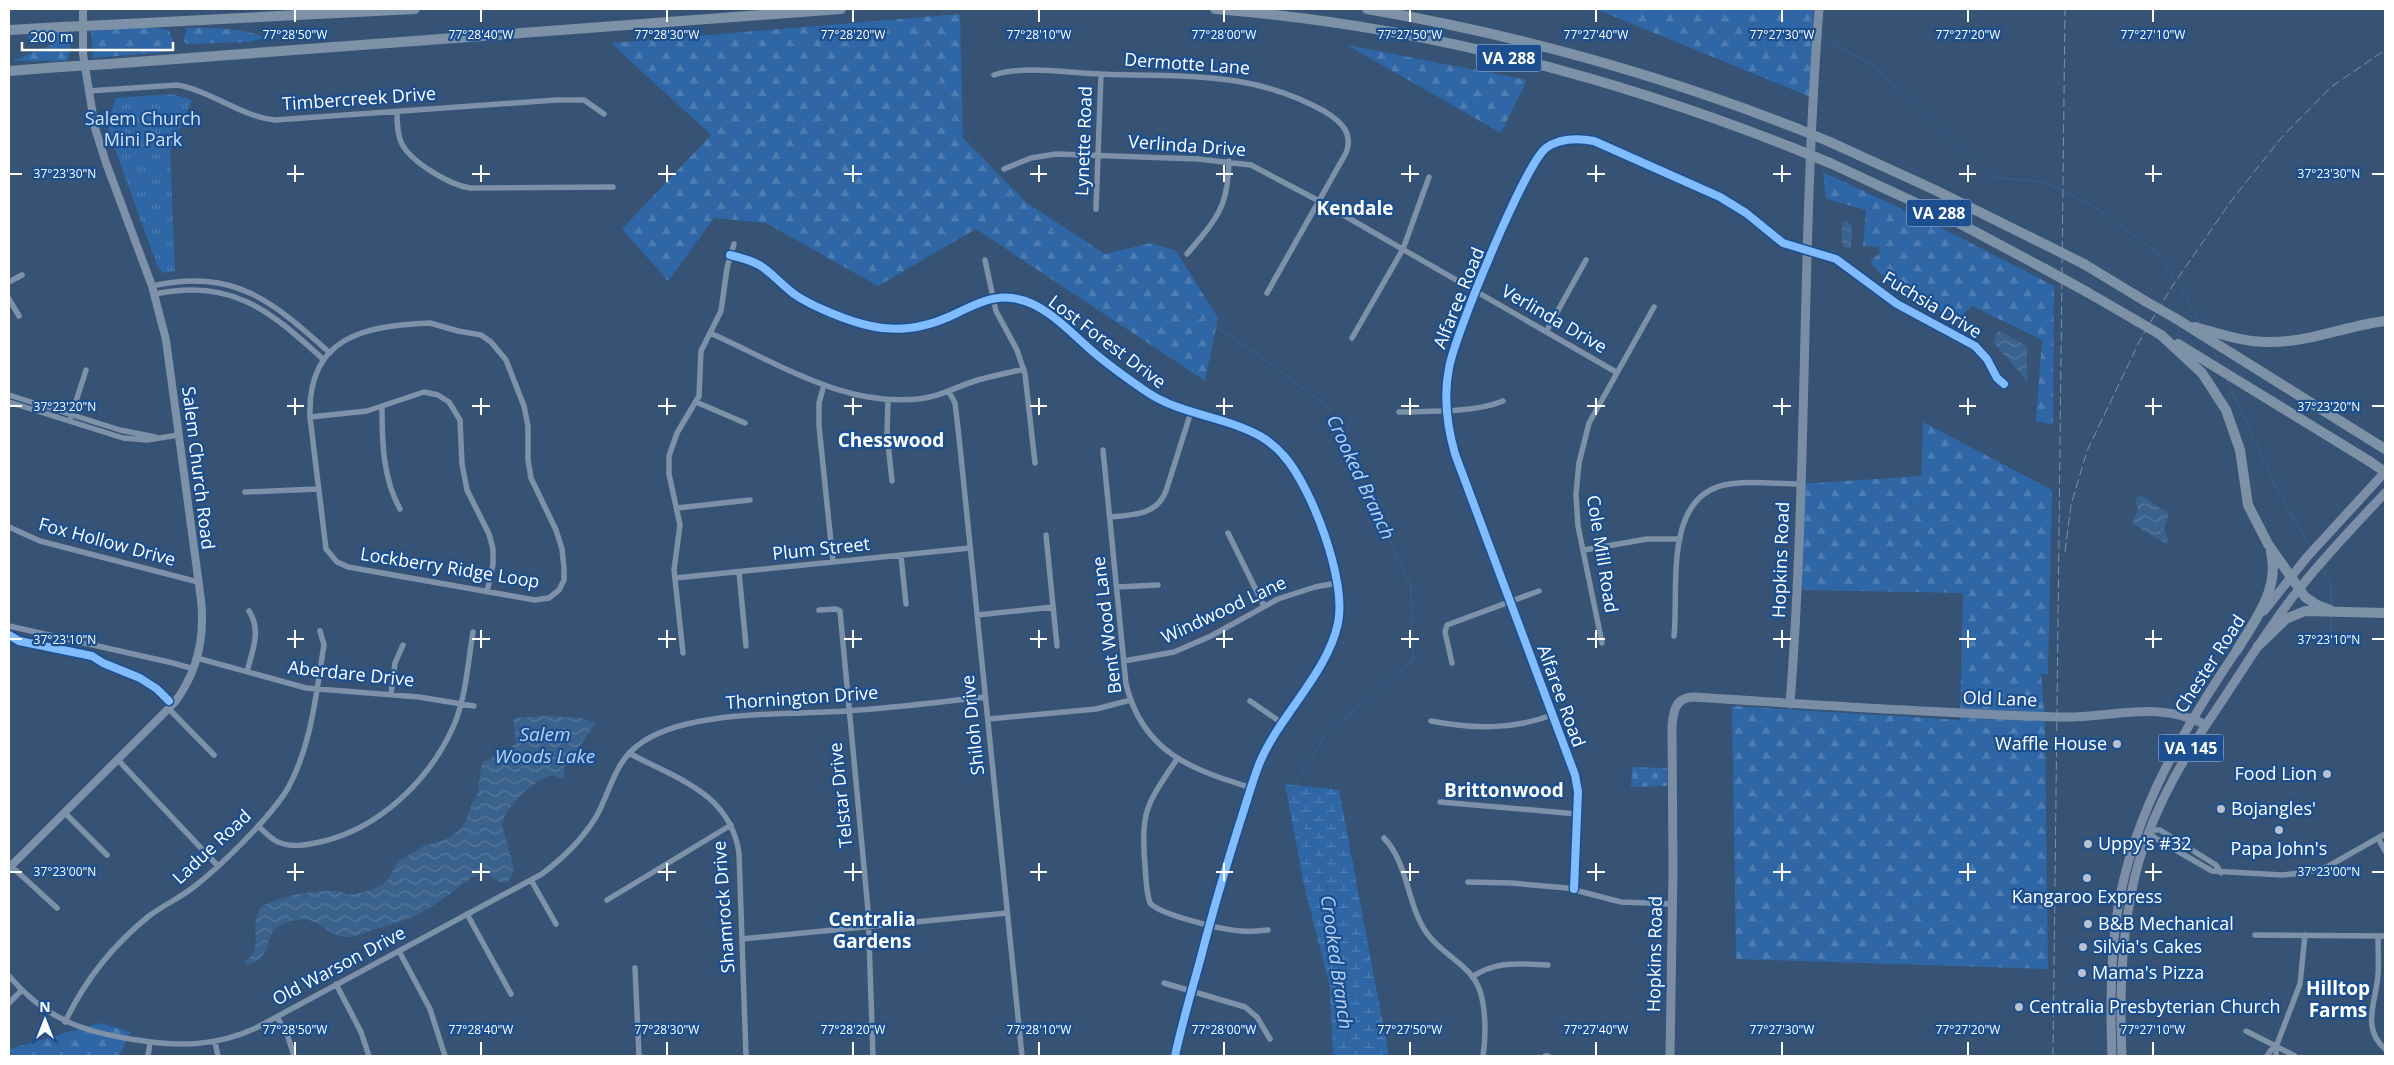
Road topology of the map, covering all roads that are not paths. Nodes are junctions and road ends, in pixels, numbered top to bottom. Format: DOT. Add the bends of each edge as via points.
graph roads {
  1 [pos="82,9"];
  2 [pos="415,9"];
  3 [pos="841,9"];
  4 [pos="1215,9"];
  5 [pos="1367,9"];
  6 [pos="1819,9"];
  7 [pos="9,30"];
  8 [pos="9,71"];
  9 [pos="1101,74"];
  10 [pos="994,75"];
  11 [pos="88,91"];
  12 [pos="397,112"];
  13 [pos="604,114"];
  14 [pos="1098,155"];
  15 [pos="1229,161"];
  16 [pos="1004,169"];
  17 [pos="1429,177"];
  18 [pos="613,187"];
  19 [pos="1319,201"];
  20 [pos="1096,209"];
  21 [pos="734,244"];
  22 [pos="1403,249"];
  23 [pos="1807,250"];
  24 [pos="1187,254"];
  25 [pos="730,255"];
  26 [pos="985,260"];
  27 [pos="1586,260"];
  28 [pos="22,275"];
  29 [pos="9,282"];
  30 [pos="152,286"];
  31 [pos="1476,292"];
  32 [pos="1267,293"];
  33 [pos="155,294"];
  34 [pos="993,298"];
  35 [pos="9,299"];
  36 [pos="275,306"];
  37 [pos="1654,307"];
  38 [pos="270,314"];
  39 [pos="19,316"];
  40 [pos="2385,321"];
  41 [pos="2184,324"];
  42 [pos="1546,332"];
  43 [pos="710,333"];
  44 [pos="2161,335"];
  45 [pos="1352,338"];
  46 [pos="330,353"];
  47 [pos="324,360"];
  48 [pos="1024,369"];
  49 [pos="86,370"];
  50 [pos="1616,372"];
  51 [pos="2004,384"];
  52 [pos="824,385"];
  53 [pos="949,392"];
  54 [pos="9,395"];
  55 [pos="888,400"];
  56 [pos="1503,401"];
  57 [pos="9,402"];
  58 [pos="696,402"];
  59 [pos="382,407"];
  60 [pos="1446,410"];
  61 [pos="1191,412"];
  62 [pos="1399,412"];
  63 [pos="310,417"];
  64 [pos="71,418"];
  65 [pos="745,423"];
  66 [pos="178,435"];
  67 [pos="2382,447"];
  68 [pos="1103,450"];
  69 [pos="1035,463"];
  70 [pos="2385,472"];
  71 [pos="892,481"];
  72 [pos="1800,484"];
  73 [pos="318,489"];
  74 [pos="245,492"];
  75 [pos="2385,493"];
  76 [pos="750,500"];
  77 [pos="677,508"];
  78 [pos="400,509"];
  79 [pos="1110,517"];
  80 [pos="9,527"];
  81 [pos="1228,533"];
  82 [pos="1046,535"];
  83 [pos="1680,539"];
  84 [pos="2268,544"];
  85 [pos="970,548"];
  86 [pos="1584,550"];
  87 [pos="901,556"];
  88 [pos="833,562"];
  89 [pos="740,572"];
  90 [pos="2290,577"];
  91 [pos="675,578"];
  92 [pos="198,582"];
  93 [pos="1337,583"];
  94 [pos="1158,585"];
  95 [pos="1117,587"];
  96 [pos="2299,589"];
  97 [pos="1539,591"];
  98 [pos="487,592"];
  99 [pos="1510,602"];
  100 [pos="906,604"];
  101 [pos="1264,606"];
  102 [pos="1053,607"];
  103 [pos="820,610"];
  104 [pos="2330,610"];
  105 [pos="249,611"];
  106 [pos="2385,612"];
  107 [pos="977,615"];
  108 [pos="9,626"];
  109 [pos="320,631"];
  110 [pos="473,632"];
  111 [pos="1674,636"];
  112 [pos="1602,643"];
  113 [pos="403,645"];
  114 [pos="746,646"];
  115 [pos="1057,646"];
  116 [pos="2258,646"];
  117 [pos="2238,650"];
  118 [pos="682,653"];
  119 [pos="198,658"];
  120 [pos="1124,661"];
  121 [pos="1452,663"];
  122 [pos="194,669"];
  123 [pos="247,672"];
  124 [pos="316,689"];
  125 [pos="390,694"];
  126 [pos="985,697"];
  127 [pos="1131,700"];
  128 [pos="1250,701"];
  129 [pos="461,703"];
  130 [pos="1790,704"];
  131 [pos="474,706"];
  132 [pos="169,709"];
  133 [pos="848,711"];
  134 [pos="1552,715"];
  135 [pos="2193,718"];
  136 [pos="988,719"];
  137 [pos="1431,721"];
  138 [pos="1282,723"];
  139 [pos="2206,725"];
  140 [pos="629,753"];
  141 [pos="214,755"];
  142 [pos="1176,759"];
  143 [pos="118,760"];
  144 [pos="1252,788"];
  145 [pos="1440,802"];
  146 [pos="65,813"];
  147 [pos="1577,814"];
  148 [pos="731,825"];
  149 [pos="2141,825"];
  150 [pos="258,826"];
  151 [pos="2150,830"];
  152 [pos="2385,834"];
  153 [pos="1384,838"];
  154 [pos="2378,838"];
  155 [pos="2385,850"];
  156 [pos="107,855"];
  157 [pos="217,865"];
  158 [pos="10,867"];
  159 [pos="2220,872"];
  160 [pos="531,880"];
  161 [pos="1468,882"];
  162 [pos="1574,889"];
  163 [pos="606,900"];
  164 [pos="1672,904"];
  165 [pos="58,908"];
  166 [pos="1007,913"];
  167 [pos="467,914"];
  168 [pos="556,924"];
  169 [pos="1209,925"];
  170 [pos="868,927"];
  171 [pos="1268,930"];
  172 [pos="2255,934"];
  173 [pos="2305,935"];
  174 [pos="2378,936"];
  175 [pos="2385,936"];
  176 [pos="742,939"];
  177 [pos="399,951"];
  178 [pos="1548,965"];
  179 [pos="635,968"];
  180 [pos="9,976"];
  181 [pos="1472,977"];
  182 [pos="1164,983"];
  183 [pos="336,984"];
  184 [pos="21,991"];
  185 [pos="1192,991"];
  186 [pos="511,994"];
  187 [pos="9,1003"];
  188 [pos="277,1017"];
  189 [pos="65,1022"];
  190 [pos="2246,1031"];
  191 [pos="1270,1039"];
  192 [pos="150,1042"];
  193 [pos="216,1042"];
  194 [pos="2276,1047"];
  195 [pos="2385,1049"];
  196 [pos="148,1056"];
  197 [pos="218,1056"];
  198 [pos="294,1056"];
  199 [pos="369,1056"];
  200 [pos="445,1056"];
  201 [pos="639,1056"];
  202 [pos="746,1056"];
  203 [pos="873,1056"];
  204 [pos="1022,1056"];
  205 [pos="1175,1056"];
  206 [pos="1483,1056"];
  207 [pos="1670,1056"];
  208 [pos="2112,1056"];
  209 [pos="2122,1056"];
  210 [pos="2268,1056"];
  211 [pos="2276,1056"];
  212 [pos="2295,1056"];
  1 -- 11 [label="street, Salem Church Road"];
  2 -- 7 [label="highway, bridge"];
  3 -- 8 [label="highway, bridge"];
  4 -- 44 [label="highway, VA 288, bridge" via="1349,25 1491,53 1658,99 1830,163 1957,222"];
  5 -- 41 [label="highway, VA 288, bridge" via="1471,29 1591,59 1671,83 1796,128 1905,175 2084,264"];
  6 -- 23 [label="main road, Hopkins Road"];
  9 -- 10 [label="street, Dermotte Lane" via="1009,71"];
  9 -- 14 [label="street, Lynette Road"];
  9 -- 19 [label="street, Dermotte Lane" via="1243,80 1292,95 1337,119 1348,134 1347,150"];
  11 -- 12 [label="street, Timbercreek Drive" via="177,85 246,114 275,120"];
  11 -- 30 [label="street, Salem Church Road" via="106,163"];
  12 -- 13 [label="street, Timbercreek Drive" via="579,99 589,102"];
  12 -- 18 [label="street" via="399,138 405,150 455,185 470,188"];
  14 -- 15 [label="street, Verlinda Drive"];
  14 -- 16 [label="street, Verlinda Drive" via="1043,155"];
  14 -- 20 [label="street, Lynette Road"];
  15 -- 19 [label="street, Verlinda Drive" via="1261,169"];
  15 -- 24 [label="street" via="1227,192 1221,209"];
  17 -- 22 [label="street"];
  19 -- 22 [label="street, Verlinda Drive"];
  19 -- 32 [label="street, Dermotte Lane"];
  21 -- 25 [label="street"];
  22 -- 31 [label="street, Verlinda Drive"];
  22 -- 45 [label="street"];
  23 -- 31 [label="street, Alfaree Road" via="1783,243 1735,206 1684,179 1594,141 1565,140 1548,147 1535,161"];
  23 -- 51 [label="street, Fuchsia Drive" via="1836,259 1897,304 1975,346"];
  23 -- 72 [label="main road, Hopkins Road"];
  25 -- 34 [label="street, Lost Forest Drive" via="764,266 801,298 850,320 879,328 923,326"];
  25 -- 43 [label="street" via="724,304"];
  26 -- 34 [label="street"];
  27 -- 42 [label="street"];
  28 -- 29 [label="street"];
  30 -- 33 [label="street, Salem Church Road"];
  30 -- 36 [label="street" via="181,281 216,282 243,290"];
  31 -- 42 [label="street, Verlinda Drive"];
  31 -- 60 [label="street, Alfaree Road" via="1452,354"];
  33 -- 38 [label="street" via="212,290 242,299"];
  33 -- 66 [label="street, Salem Church Road" via="168,349"];
  34 -- 48 [label="street" via="1002,326"];
  34 -- 61 [label="street, Lost Forest Drive" via="1018,299 1042,310 1060,321 1098,356 1146,392 1169,405"];
  35 -- 39 [label="street"];
  36 -- 38 [label="street"];
  36 -- 46 [label="street"];
  37 -- 50 [label="street, Cole Mill Road"];
  38 -- 47 [label="street"];
  40 -- 41 [label="highway" via="2312,338 2267,342 2234,338"];
  41 -- 67 [label="highway, VA 288"];
  42 -- 50 [label="street, Verlinda Drive"];
  43 -- 52 [label="street"];
  43 -- 58 [label="street" via="702,351"];
  44 -- 70 [label="highway, VA 288, bridge" via="2240,380"];
  44 -- 84 [label="highway" via="2202,373 2226,410 2240,450 2248,505"];
  46 -- 47 [label="street, Lockberry Ridge Loop"];
  46 -- 98 [label="street, Lockberry Ridge Loop" via="352,336 369,329 430,322 481,335 503,354 527,416 531,478 556,530 564,568 561,586 545,599"];
  47 -- 63 [label="street, Lockberry Ridge Loop" via="312,386"];
  48 -- 53 [label="street" via="975,381"];
  48 -- 69 [label="street"];
  49 -- 64 [label="street"];
  50 -- 86 [label="street, Cole Mill Road" via="1589,424 1579,463 1577,510"];
  52 -- 55 [label="street" via="852,395"];
  52 -- 88 [label="street" via="819,402 820,426"];
  53 -- 55 [label="street" via="926,398"];
  53 -- 85 [label="street, Shiloh Drive" via="956,406"];
  54 -- 64 [label="street"];
  55 -- 71 [label="street" via="887,434"];
  56 -- 60 [label="street"];
  57 -- 64 [label="street"];
  58 -- 65 [label="street"];
  58 -- 77 [label="street" via="674,438 669,456 669,474"];
  59 -- 63 [label="street"];
  59 -- 78 [label="street" via="386,472"];
  59 -- 98 [label="street" via="424,392 444,398 457,412 465,483 493,548"];
  60 -- 62 [label="street"];
  60 -- 99 [label="street, Alfaree Road" via="1455,454"];
  61 -- 79 [label="street" via="1161,501 1141,514"];
  61 -- 93 [label="street, Lost Forest Drive" via="1254,433 1270,442 1284,456 1314,508 1326,538"];
  63 -- 73 [label="street, Lockberry Ridge Loop"];
  64 -- 66 [label="street" via="123,438 147,440"];
  66 -- 92 [label="street, Salem Church Road"];
  68 -- 79 [label="street, Bent Wood Lane"];
  70 -- 90 [label="main road, Chester Road / VA 145"];
  72 -- 83 [label="street" via="1736,483 1710,490 1696,499 1687,512"];
  72 -- 130 [label="main road, Hopkins Road"];
  73 -- 74 [label="street"];
  73 -- 98 [label="street, Lockberry Ridge Loop" via="325,546 337,562 348,567"];
  75 -- 96 [label="main road, Chester Road / VA 145"];
  76 -- 77 [label="street"];
  77 -- 91 [label="street" via="680,525"];
  79 -- 95 [label="street, Bent Wood Lane"];
  80 -- 92 [label="street, Fox Hollow Drive" via="40,541"];
  81 -- 101 [label="street"];
  82 -- 102 [label="street"];
  83 -- 86 [label="street" via="1648,539"];
  83 -- 111 [label="street"];
  84 -- 90 [label="highway"];
  84 -- 117 [label="highway" via="2273,562 2271,589"];
  85 -- 87 [label="street, Plum Street"];
  85 -- 107 [label="street, Shiloh Drive"];
  86 -- 112 [label="street, Cole Mill Road"];
  87 -- 88 [label="street, Plum Street"];
  87 -- 100 [label="street"];
  88 -- 89 [label="street, Plum Street"];
  89 -- 91 [label="street, Plum Street"];
  89 -- 114 [label="street"];
  90 -- 96 [label="highway"];
  90 -- 117 [label="main road, Chester Road / VA 145"];
  91 -- 118 [label="street"];
  92 -- 119 [label="street, Salem Church Road" via="202,628"];
  93 -- 101 [label="street, Windwood Lane"];
  93 -- 138 [label="street, Lost Forest Drive" via="1340,606 1335,636"];
  94 -- 95 [label="street"];
  95 -- 120 [label="street, Bent Wood Lane"];
  96 -- 104 [label="highway" via="2311,602"];
  96 -- 116 [label="main road, Chester Road / VA 145"];
  97 -- 99 [label="street"];
  99 -- 121 [label="street" via="1447,625 1445,632"];
  99 -- 134 [label="street, Alfaree Road"];
  101 -- 120 [label="street, Windwood Lane" via="1181,650"];
  102 -- 107 [label="street"];
  102 -- 115 [label="street"];
  103 -- 133 [label="street, Telstar Drive" via="840,611"];
  104 -- 106 [label="highway"];
  104 -- 116 [label="highway" via="2305,611 2292,616"];
  105 -- 123 [label="street" via="257,631"];
  107 -- 126 [label="street, Shiloh Drive"];
  108 -- 122 [label="street"];
  109 -- 124 [label="street, Ladue Road" via="324,645"];
  110 -- 129 [label="street"];
  113 -- 125 [label="street" via="395,663"];
  116 -- 139 [label="main road, Chester Road / VA 145"];
  117 -- 135 [label="main road, Chester Road / VA 145"];
  119 -- 122 [label="street, Salem Church Road"];
  119 -- 123 [label="street, Aberdare Drive"];
  120 -- 127 [label="street, Bent Wood Lane"];
  122 -- 132 [label="street, Salem Church Road" via="182,693"];
  123 -- 124 [label="street, Aberdare Drive"];
  124 -- 125 [label="street, Aberdare Drive"];
  124 -- 150 [label="street, Ladue Road" via="306,745 298,767 279,801"];
  125 -- 129 [label="street, Aberdare Drive"];
  126 -- 133 [label="street, Thornington Drive"];
  126 -- 136 [label="street, Shiloh Drive"];
  127 -- 136 [label="street" via="1096,709"];
  127 -- 142 [label="street, Bent Wood Lane" via="1148,732"];
  128 -- 138 [label="street"];
  129 -- 131 [label="street, Aberdare Drive"];
  129 -- 150 [label="street" via="453,728 428,768 406,794 377,817 339,837 300,846 277,842"];
  130 -- 135 [label="main road, Old Lane" via="2057,717 2157,711"];
  130 -- 164 [label="main road, Hopkins Road" via="1689,697 1674,708"];
  132 -- 141 [label="street"];
  132 -- 143 [label="street, Salem Church Road"];
  133 -- 140 [label="street, Thornington Drive" via="685,723 654,734"];
  133 -- 170 [label="street, Telstar Drive"];
  134 -- 137 [label="street" via="1500,728"];
  134 -- 147 [label="street, Alfaree Road" via="1575,775"];
  135 -- 139 [label="main road, Old Lane"];
  135 -- 149 [label="main road, Chester Road / VA 145" via="2162,775"];
  136 -- 166 [label="street, Shiloh Drive"];
  138 -- 144 [label="street, Lost Forest Drive" via="1260,763"];
  139 -- 151 [label="main road, Chester Road / VA 145" via="2167,789"];
  140 -- 148 [label="street, Shamrock Drive" via="707,795"];
  140 -- 160 [label="street, Old Warson Drive" via="619,766 596,816 580,839 554,865"];
  142 -- 144 [label="street, Bent Wood Lane" via="1202,772"];
  142 -- 169 [label="street" via="1150,800 1144,818 1142,837 1149,899 1157,910"];
  143 -- 146 [label="street, Salem Church Road"];
  143 -- 157 [label="street"];
  144 -- 169 [label="street, Lost Forest Drive"];
  145 -- 147 [label="street"];
  146 -- 156 [label="street"];
  146 -- 158 [label="street, Salem Church Road"];
  147 -- 162 [label="street, Alfaree Road"];
  148 -- 163 [label="street"];
  148 -- 176 [label="street, Shamrock Drive" via="739,853"];
  149 -- 151 [label="street"];
  149 -- 208 [label="main road, Chester Road / VA 145" via="2120,897 2115,931"];
  150 -- 157 [label="street, Ladue Road"];
  151 -- 159 [label="street" via="2161,842 2212,871"];
  151 -- 159 [label="street" via="2160,830 2216,865"];
  151 -- 209 [label="main road, Chester Road / VA 145" via="2135,877 2126,924 2122,968"];
  152 -- 154 [label="street"];
  153 -- 181 [label="street" via="1395,853 1426,932"];
  154 -- 155 [label="street"];
  154 -- 159 [label="street" via="2314,871 2282,875"];
  157 -- 189 [label="street, Ladue Road" via="192,888 149,916 116,948 91,975"];
  158 -- 165 [label="street"];
  160 -- 167 [label="street, Old Warson Drive"];
  160 -- 168 [label="street"];
  161 -- 162 [label="street"];
  162 -- 164 [label="street" via="1621,902"];
  164 -- 207 [label="main road, Hopkins Road"];
  166 -- 170 [label="street"];
  166 -- 204 [label="street, Shiloh Drive"];
  167 -- 177 [label="street, Old Warson Drive"];
  167 -- 186 [label="street"];
  169 -- 171 [label="street" via="1239,931"];
  169 -- 185 [label="street, Lost Forest Drive"];
  170 -- 176 [label="street"];
  170 -- 203 [label="street, Telstar Drive"];
  172 -- 173 [label="street"];
  173 -- 174 [label="street"];
  173 -- 194 [label="street" via="2300,984"];
  174 -- 175 [label="street"];
  174 -- 195 [label="street" via="2378,976 2371,1023 2376,1039"];
  176 -- 202 [label="street, Shamrock Drive"];
  177 -- 183 [label="street, Old Warson Drive"];
  177 -- 200 [label="street" via="430,1009"];
  178 -- 181 [label="street" via="1497,964"];
  179 -- 201 [label="street"];
  180 -- 184 [label="street, Old Warson Drive"];
  181 -- 206 [label="street" via="1480,991 1483,1008"];
  182 -- 185 [label="street"];
  183 -- 188 [label="street, Old Warson Drive"];
  183 -- 199 [label="street" via="361,1032"];
  184 -- 187 [label="street"];
  184 -- 189 [label="street, Old Warson Drive"];
  185 -- 191 [label="street" via="1245,1007 1257,1017"];
  185 -- 205 [label="street, Lost Forest Drive"];
  188 -- 193 [label="street, Old Warson Drive" via="243,1034"];
  188 -- 198 [label="street"];
  189 -- 192 [label="street, Old Warson Drive" via="98,1034"];
  190 -- 194 [label="street"];
  192 -- 193 [label="street, Old Warson Drive" via="185,1045"];
  192 -- 196 [label="street"];
  193 -- 197 [label="street"];
  194 -- 210 [label="street"];
  194 -- 211 [label="street"];
  194 -- 212 [label="street"];
}
